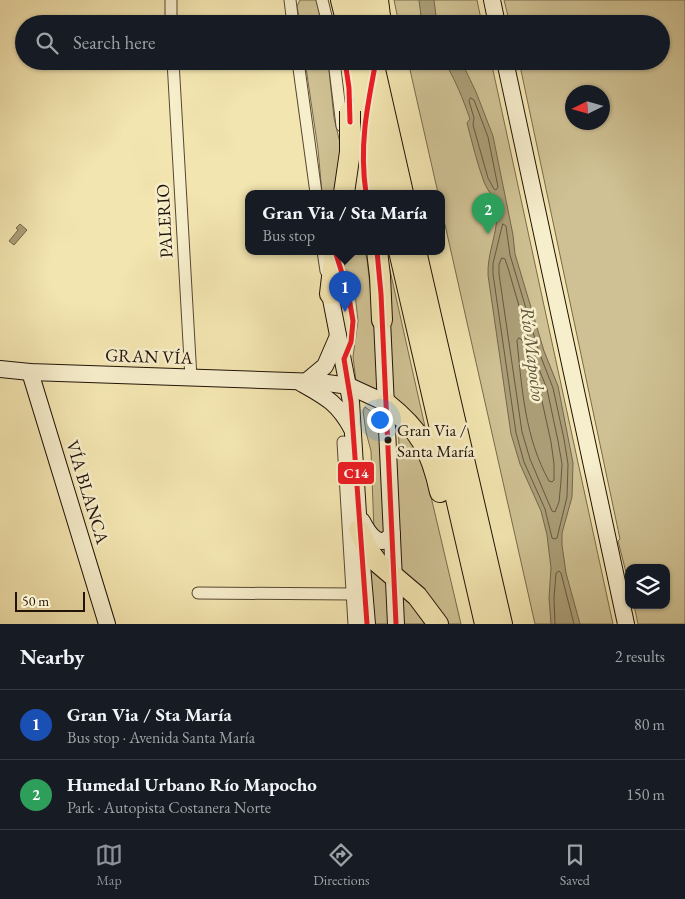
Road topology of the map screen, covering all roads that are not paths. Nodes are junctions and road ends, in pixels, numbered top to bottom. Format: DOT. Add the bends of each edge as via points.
graph roads {
  1 [pos="171,0"];
  2 [pos="290,0"];
  3 [pos="322,0"];
  4 [pos="378,0"];
  5 [pos="492,0"];
  6 [pos="172,15"];
  7 [pos="292,15"];
  8 [pos="326,15"];
  9 [pos="380,15"];
  10 [pos="495,15"];
  11 [pos="174,70"];
  12 [pos="299,70"];
  13 [pos="335,70"];
  14 [pos="346,70"];
  15 [pos="357,70"];
  16 [pos="375,70"];
  17 [pos="507,70"];
  18 [pos="362,138"];
  19 [pos="316,190"];
  20 [pos="344,190"];
  21 [pos="355,190"];
  22 [pos="366,190"];
  23 [pos="384,190"];
  24 [pos="402,190"];
  25 [pos="324,255"];
  26 [pos="335,255"];
  27 [pos="370,255"];
  28 [pos="377,255"];
  29 [pos="400,255"];
  30 [pos="417,255"];
  31 [pos="330,294"];
  32 [pos="382,320"];
  33 [pos="338,336"];
  34 [pos="0,369"];
  35 [pos="30,372"];
  36 [pos="192,378"];
  37 [pos="302,381"];
  38 [pos="349,386"];
  39 [pos="386,403"];
  40 [pos="348,436"];
  41 [pos="358,521"];
  42 [pos="392,534"];
  43 [pos="394,577"];
  44 [pos="198,592"];
  45 [pos="352,594"];
  46 [pos="107,624"];
  47 [pos="354,624"];
  48 [pos="367,624"];
  49 [pos="396,624"];
  50 [pos="438,624"];
  51 [pos="472,624"];
  52 [pos="484,624"];
  53 [pos="502,624"];
  54 [pos="626,624"];
  1 -- 6 [label="street"];
  2 -- 7 [label="street"];
  3 -- 8 [label="street"];
  4 -- 9 [label="highway"];
  5 -- 10 [label="main road"];
  11 -- 36 [label="street, PALERIO"];
  12 -- 19 [label="street"];
  13 -- 21 [label="street"];
  14 -- 20 [label="highway, bridge" via="350,152"];
  15 -- 23 [label="highway"];
  16 -- 24 [label="highway"];
  17 -- 54 [label="main road"];
  18 -- 22 [label="highway" via="361,163"];
  25 -- 31 [label="street"];
  26 -- 31 [label="highway"];
  27 -- 32 [label="street"];
  28 -- 32 [label="highway"];
  29 -- 52 [label="highway"];
  30 -- 53 [label="highway"];
  31 -- 33 [label="main road"];
  32 -- 39 [label="main road"];
  33 -- 37 [label="main road" via="325,366"];
  33 -- 38 [label="main road"];
  34 -- 35 [label="main road, GRAN VÍA"];
  35 -- 36 [label="main road, GRAN VÍA"];
  35 -- 46 [label="main road, VÍA BLANCA"];
  36 -- 37 [label="main road, GRAN VÍA"];
  37 -- 38 [label="main road, GRAN VÍA"];
  37 -- 40 [label="main road, GRAN VÍA" via="338,406"];
  38 -- 39 [label="main road, GRAN VÍA"];
  38 -- 40 [label="main road"];
  39 -- 42 [label="main road"];
  39 -- 51 [label="highway" via="411,425 427,447 436,471"];
  40 -- 41 [label="main road"];
  40 -- 45 [label="street"];
  41 -- 42 [label="main road" via="375,539 383,541"];
  41 -- 43 [label="highway" via="371,555"];
  41 -- 48 [label="main road"];
  42 -- 43 [label="main road"];
  43 -- 49 [label="main road"];
  43 -- 50 [label="highway" via="422,602"];
  44 -- 45 [label="street"];
  45 -- 47 [label="street"];
}
